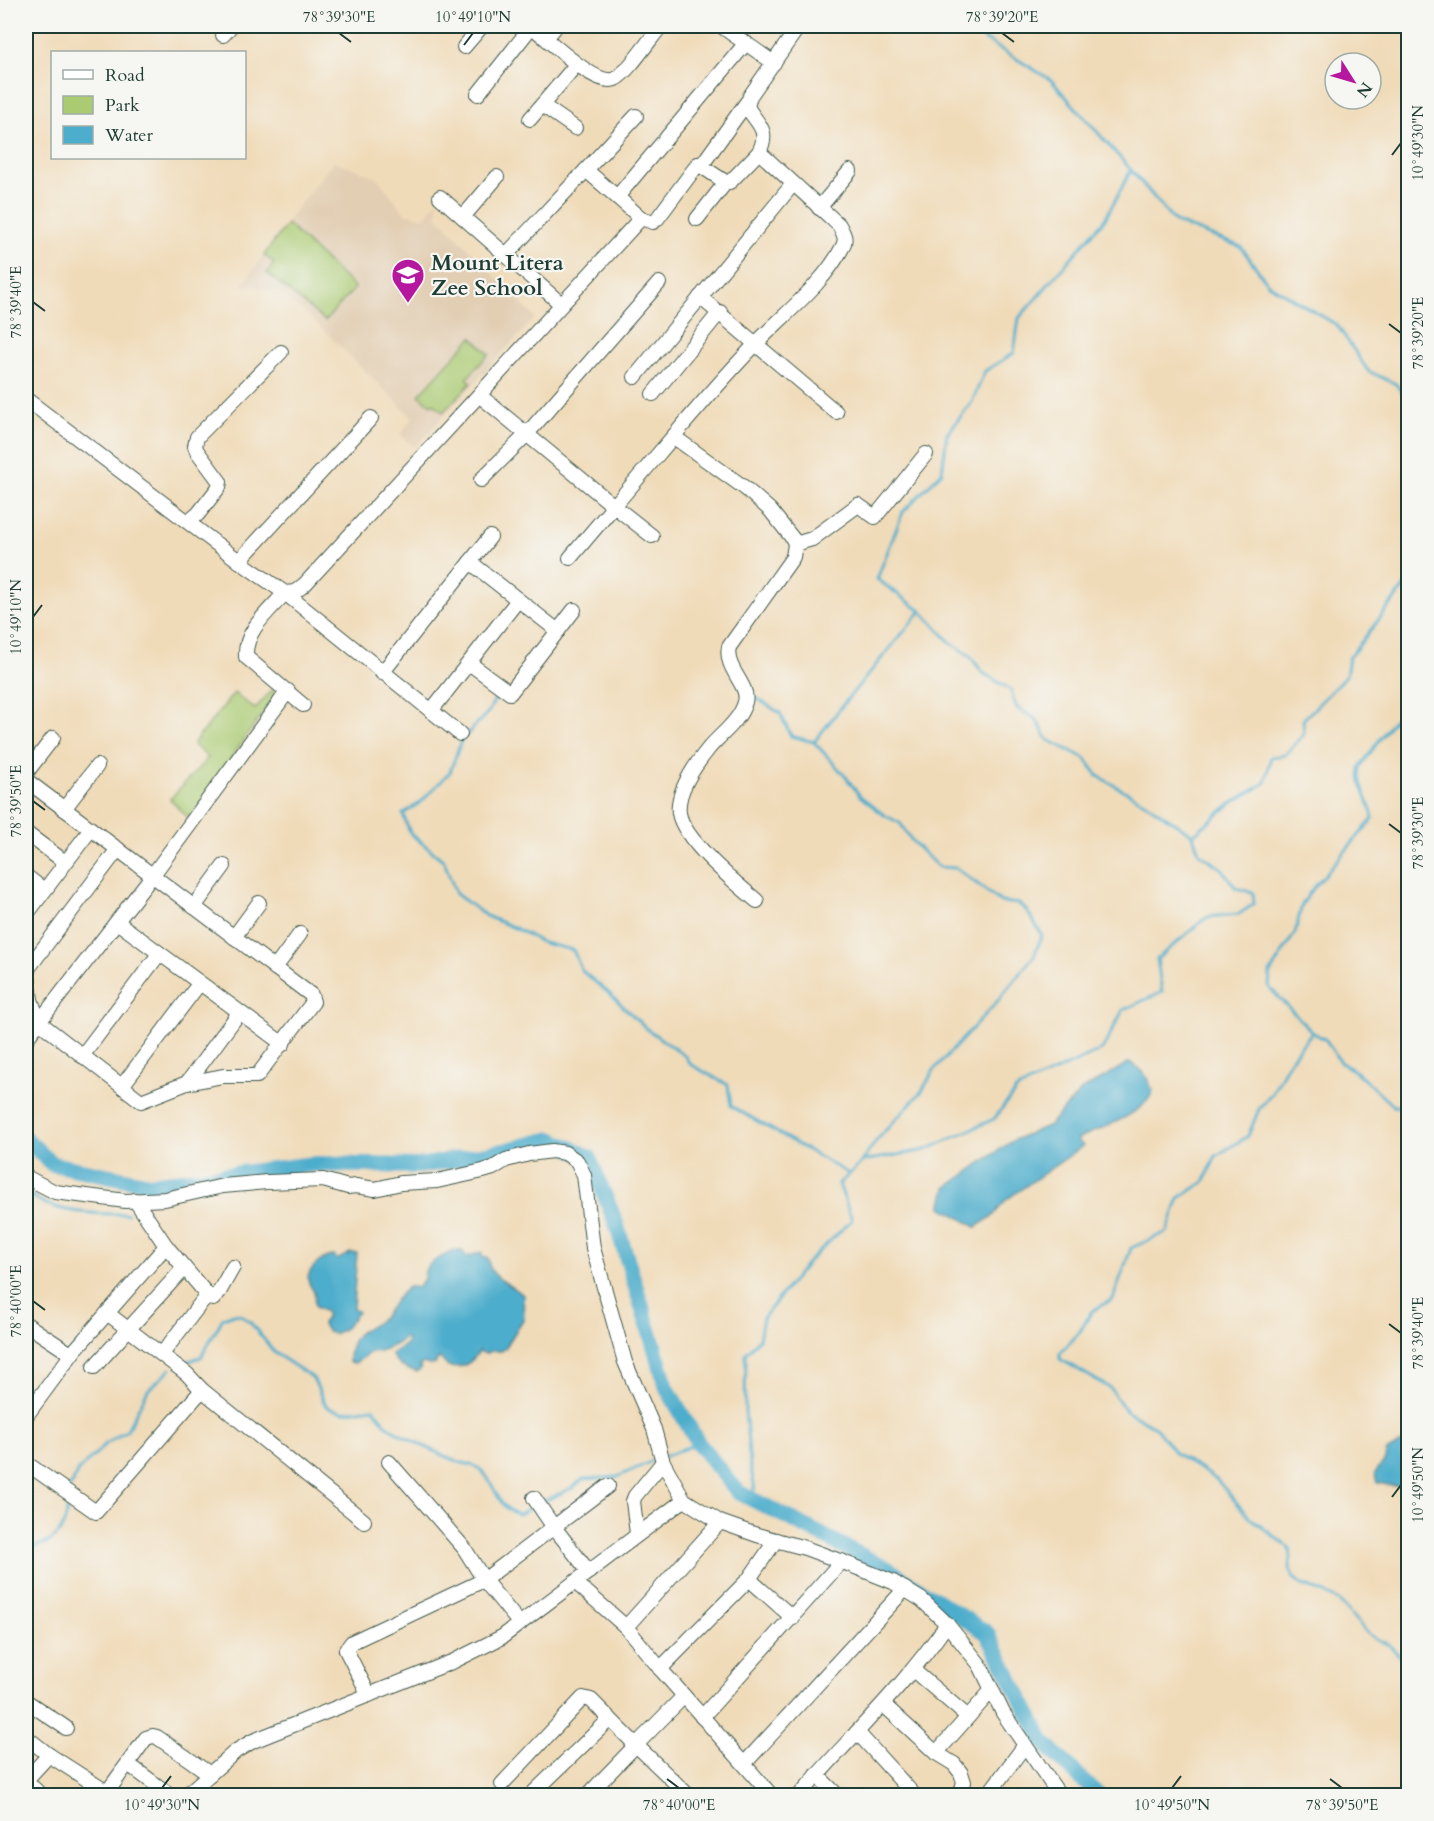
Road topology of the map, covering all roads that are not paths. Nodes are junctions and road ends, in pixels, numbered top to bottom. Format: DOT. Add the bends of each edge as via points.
graph roads {
  1 [pos="482,26"];
  2 [pos="531,26"];
  3 [pos="556,26"];
  4 [pos="661,26"];
  5 [pos="721,26"];
  6 [pos="799,26"];
  7 [pos="547,38"];
  8 [pos="746,43"];
  9 [pos="464,47"];
  10 [pos="774,63"];
  11 [pos="576,65"];
  12 [pos="478,93"];
  13 [pos="747,102"];
  14 [pos="542,105"];
  15 [pos="636,116"];
  16 [pos="530,119"];
  17 [pos="575,128"];
  18 [pos="759,152"];
  19 [pos="701,166"];
  20 [pos="586,170"];
  21 [pos="850,171"];
  22 [pos="497,177"];
  23 [pos="726,182"];
  24 [pos="793,184"];
  25 [pos="440,197"];
  26 [pos="617,197"];
  27 [pos="819,208"];
  28 [pos="463,217"];
  29 [pos="641,218"];
  30 [pos="697,219"];
  31 [pos="506,255"];
  32 [pos="659,283"];
  33 [pos="700,297"];
  34 [pos="561,304"];
  35 [pos="720,312"];
  36 [pos="754,345"];
  37 [pos="281,352"];
  38 [pos="635,377"];
  39 [pos="653,394"];
  40 [pos="479,395"];
  41 [pos="26,399"];
  42 [pos="836,412"];
  43 [pos="371,418"];
  44 [pos="526,435"];
  45 [pos="674,437"];
  46 [pos="926,454"];
  47 [pos="481,480"];
  48 [pos="614,506"];
  49 [pos="188,522"];
  50 [pos="652,536"];
  51 [pos="490,537"];
  52 [pos="795,544"];
  53 [pos="570,558"];
  54 [pos="239,561"];
  55 [pos="470,562"];
  56 [pos="285,593"];
  57 [pos="518,600"];
  58 [pos="574,610"];
  59 [pos="558,631"];
  60 [pos="469,663"];
  61 [pos="382,673"];
  62 [pos="288,691"];
  63 [pos="303,705"];
  64 [pos="431,711"];
  65 [pos="460,734"];
  66 [pos="53,738"];
  67 [pos="97,766"];
  68 [pos="26,773"];
  69 [pos="26,780"];
  70 [pos="64,809"];
  71 [pos="91,829"];
  72 [pos="26,833"];
  73 [pos="118,849"];
  74 [pos="65,862"];
  75 [pos="224,866"];
  76 [pos="26,876"];
  77 [pos="152,876"];
  78 [pos="44,890"];
  79 [pos="757,902"];
  80 [pos="259,903"];
  81 [pos="194,907"];
  82 [pos="26,915"];
  83 [pos="117,922"];
  84 [pos="300,934"];
  85 [pos="234,937"];
  86 [pos="159,954"];
  87 [pos="26,966"];
  88 [pos="275,968"];
  89 [pos="199,984"];
  90 [pos="239,1013"];
  91 [pos="39,1022"];
  92 [pos="26,1039"];
  93 [pos="283,1044"];
  94 [pos="82,1056"];
  95 [pos="188,1083"];
  96 [pos="122,1086"];
  97 [pos="26,1177"];
  98 [pos="135,1200"];
  99 [pos="166,1246"];
  100 [pos="233,1267"];
  101 [pos="184,1268"];
  102 [pos="207,1295"];
  103 [pos="107,1313"];
  104 [pos="26,1324"];
  105 [pos="128,1330"];
  106 [pos="71,1354"];
  107 [pos="165,1357"];
  108 [pos="94,1367"];
  109 [pos="202,1390"];
  110 [pos="27,1409"];
  111 [pos="663,1459"];
  112 [pos="26,1462"];
  113 [pos="389,1462"];
  114 [pos="608,1486"];
  115 [pos="684,1500"];
  116 [pos="537,1503"];
  117 [pos="364,1521"];
  118 [pos="720,1522"];
  119 [pos="553,1526"];
  120 [pos="637,1534"];
  121 [pos="776,1540"];
  122 [pos="842,1561"];
  123 [pos="589,1572"];
  124 [pos="749,1579"];
  125 [pos="484,1580"];
  126 [pos="575,1582"];
  127 [pos="905,1589"];
  128 [pos="793,1618"];
  129 [pos="520,1624"];
  130 [pos="947,1624"];
  131 [pos="626,1627"];
  132 [pos="660,1669"];
  133 [pos="913,1670"];
  134 [pos="992,1690"];
  135 [pos="369,1695"];
  136 [pos="684,1696"];
  137 [pos="26,1701"];
  138 [pos="884,1705"];
  139 [pos="702,1717"];
  140 [pos="968,1717"];
  141 [pos="610,1719"];
  142 [pos="66,1728"];
  143 [pos="857,1732"];
  144 [pos="26,1737"];
  145 [pos="636,1745"];
  146 [pos="1025,1745"];
  147 [pos="936,1753"];
  148 [pos="49,1755"];
  149 [pos="128,1764"];
  150 [pos="744,1764"];
  151 [pos="210,1774"];
  152 [pos="817,1775"];
  153 [pos="26,1780"];
  154 [pos="502,1784"];
  155 [pos="110,1793"];
  156 [pos="993,1793"];
  157 [pos="42,1796"];
  158 [pos="171,1796"];
  159 [pos="185,1796"];
  160 [pos="530,1796"];
  161 [pos="587,1796"];
  162 [pos="689,1796"];
  163 [pos="772,1796"];
  164 [pos="799,1796"];
  165 [pos="838,1796"];
  166 [pos="915,1796"];
  167 [pos="960,1796"];
  168 [pos="1060,1796"];
  1 -- 9 [label="street"];
  2 -- 7 [label="street"];
  2 -- 12 [label="street"];
  3 -- 7 [label="street"];
  4 -- 11 [label="street" via="616,79 602,79"];
  5 -- 8 [label="street"];
  6 -- 10 [label="street"];
  7 -- 11 [label="street"];
  8 -- 10 [label="street"];
  8 -- 26 [label="street"];
  10 -- 13 [label="street"];
  11 -- 14 [label="street"];
  13 -- 18 [label="street" via="762,128 764,141"];
  13 -- 19 [label="street"];
  14 -- 16 [label="street"];
  14 -- 17 [label="street"];
  15 -- 20 [label="street"];
  18 -- 23 [label="street"];
  18 -- 24 [label="street"];
  19 -- 23 [label="street"];
  19 -- 29 [label="street" via="698,164 657,219 652,222"];
  20 -- 26 [label="street"];
  20 -- 31 [label="street"];
  21 -- 27 [label="street"];
  22 -- 28 [label="street"];
  23 -- 30 [label="street"];
  24 -- 27 [label="street"];
  24 -- 33 [label="street"];
  25 -- 28 [label="street"];
  26 -- 29 [label="street"];
  27 -- 36 [label="street" via="839,225 844,244 815,284"];
  28 -- 31 [label="street"];
  29 -- 34 [label="street"];
  31 -- 34 [label="street"];
  32 -- 44 [label="street"];
  33 -- 35 [label="street"];
  33 -- 38 [label="street"];
  34 -- 40 [label="street"];
  35 -- 36 [label="street"];
  35 -- 39 [label="street"];
  36 -- 42 [label="street"];
  36 -- 45 [label="street"];
  37 -- 49 [label="street" via="197,437 197,452 220,482"];
  40 -- 44 [label="street"];
  40 -- 56 [label="street" via="305,584 295,592"];
  41 -- 49 [label="street"];
  43 -- 54 [label="street"];
  44 -- 47 [label="street"];
  44 -- 48 [label="street"];
  45 -- 48 [label="street"];
  45 -- 52 [label="street" via="770,510"];
  46 -- 52 [label="street" via="875,517 858,505 812,539"];
  48 -- 50 [label="street"];
  48 -- 53 [label="street"];
  49 -- 54 [label="street"];
  51 -- 55 [label="street"];
  52 -- 79 [label="street" via="793,557 729,647 729,662 746,695 745,704 708,750 686,783 679,802 683,826 717,866"];
  54 -- 56 [label="street"];
  55 -- 57 [label="street"];
  55 -- 61 [label="street"];
  56 -- 61 [label="street"];
  56 -- 62 [label="street" via="245,645 246,657"];
  57 -- 59 [label="street"];
  57 -- 60 [label="street"];
  58 -- 59 [label="street"];
  59 -- 60 [label="street" via="510,693"];
  60 -- 64 [label="street"];
  61 -- 64 [label="street"];
  62 -- 63 [label="street"];
  62 -- 77 [label="street"];
  64 -- 65 [label="street"];
  66 -- 68 [label="street"];
  67 -- 70 [label="street"];
  69 -- 70 [label="street"];
  70 -- 71 [label="street"];
  71 -- 73 [label="street"];
  71 -- 74 [label="street"];
  72 -- 74 [label="street"];
  73 -- 77 [label="street"];
  73 -- 87 [label="street"];
  74 -- 78 [label="street"];
  75 -- 81 [label="street"];
  76 -- 78 [label="street"];
  77 -- 81 [label="street"];
  77 -- 83 [label="street"];
  78 -- 82 [label="street"];
  80 -- 85 [label="street"];
  81 -- 85 [label="street"];
  83 -- 86 [label="street"];
  83 -- 91 [label="street"];
  84 -- 88 [label="street"];
  85 -- 88 [label="street"];
  86 -- 89 [label="street"];
  86 -- 94 [label="street"];
  87 -- 91 [label="street"];
  88 -- 93 [label="street" via="313,998"];
  89 -- 90 [label="street"];
  89 -- 96 [label="street"];
  90 -- 93 [label="street"];
  90 -- 95 [label="street"];
  91 -- 92 [label="street"];
  91 -- 94 [label="street"];
  93 -- 95 [label="street" via="255,1078 223,1076"];
  94 -- 96 [label="street"];
  95 -- 96 [label="street" via="147,1105"];
  97 -- 98 [label="street" via="55,1192"];
  98 -- 99 [label="street"];
  98 -- 111 [label="street" via="165,1199 223,1186 267,1182 322,1180 375,1189 483,1171 529,1154 565,1153 576,1161 584,1175 593,1248 613,1323"];
  99 -- 101 [label="street"];
  99 -- 103 [label="street"];
  100 -- 102 [label="street" via="213,1299"];
  101 -- 102 [label="street"];
  101 -- 105 [label="street"];
  102 -- 107 [label="street"];
  103 -- 105 [label="street"];
  103 -- 106 [label="street"];
  104 -- 106 [label="street"];
  105 -- 107 [label="street"];
  105 -- 108 [label="street"];
  106 -- 110 [label="street"];
  107 -- 109 [label="street"];
  109 -- 112 [label="street" via="99,1511 94,1512"];
  109 -- 117 [label="street"];
  111 -- 115 [label="street"];
  111 -- 120 [label="street" via="633,1501"];
  113 -- 125 [label="street" via="464,1548"];
  114 -- 119 [label="street"];
  115 -- 118 [label="street"];
  115 -- 120 [label="street"];
  116 -- 119 [label="street"];
  118 -- 121 [label="street"];
  118 -- 131 [label="street"];
  119 -- 123 [label="street"];
  119 -- 125 [label="street"];
  120 -- 123 [label="street"];
  121 -- 122 [label="street"];
  121 -- 124 [label="street"];
  122 -- 127 [label="street"];
  122 -- 128 [label="street"];
  123 -- 126 [label="street"];
  124 -- 128 [label="street"];
  124 -- 132 [label="street"];
  125 -- 129 [label="street"];
  125 -- 135 [label="street" via="349,1644 346,1650"];
  126 -- 129 [label="street"];
  126 -- 131 [label="street"];
  127 -- 130 [label="street"];
  127 -- 150 [label="street"];
  128 -- 139 [label="street"];
  129 -- 135 [label="street" via="454,1661"];
  130 -- 133 [label="street"];
  130 -- 134 [label="street" via="981,1665"];
  131 -- 132 [label="street"];
  132 -- 136 [label="street"];
  133 -- 138 [label="street"];
  133 -- 140 [label="street"];
  134 -- 140 [label="street"];
  134 -- 146 [label="street"];
  135 -- 151 [label="street" via="253,1741"];
  136 -- 139 [label="street"];
  136 -- 145 [label="street"];
  137 -- 142 [label="street"];
  138 -- 143 [label="street"];
  138 -- 147 [label="street"];
  139 -- 150 [label="street"];
  140 -- 147 [label="street"];
  141 -- 145 [label="street"];
  141 -- 154 [label="street" via="591,1700 581,1700"];
  141 -- 160 [label="street"];
  143 -- 152 [label="street"];
  143 -- 166 [label="street"];
  144 -- 148 [label="street"];
  145 -- 161 [label="street"];
  145 -- 162 [label="street"];
  146 -- 156 [label="street"];
  146 -- 168 [label="street"];
  147 -- 167 [label="street" via="961,1773 964,1782"];
  148 -- 153 [label="street"];
  148 -- 155 [label="street"];
  149 -- 151 [label="street" via="147,1738 153,1736"];
  149 -- 155 [label="street"];
  149 -- 158 [label="street"];
  150 -- 163 [label="street"];
  151 -- 159 [label="street"];
  152 -- 164 [label="street"];
  152 -- 165 [label="street"];
  153 -- 157 [label="street"];
}
